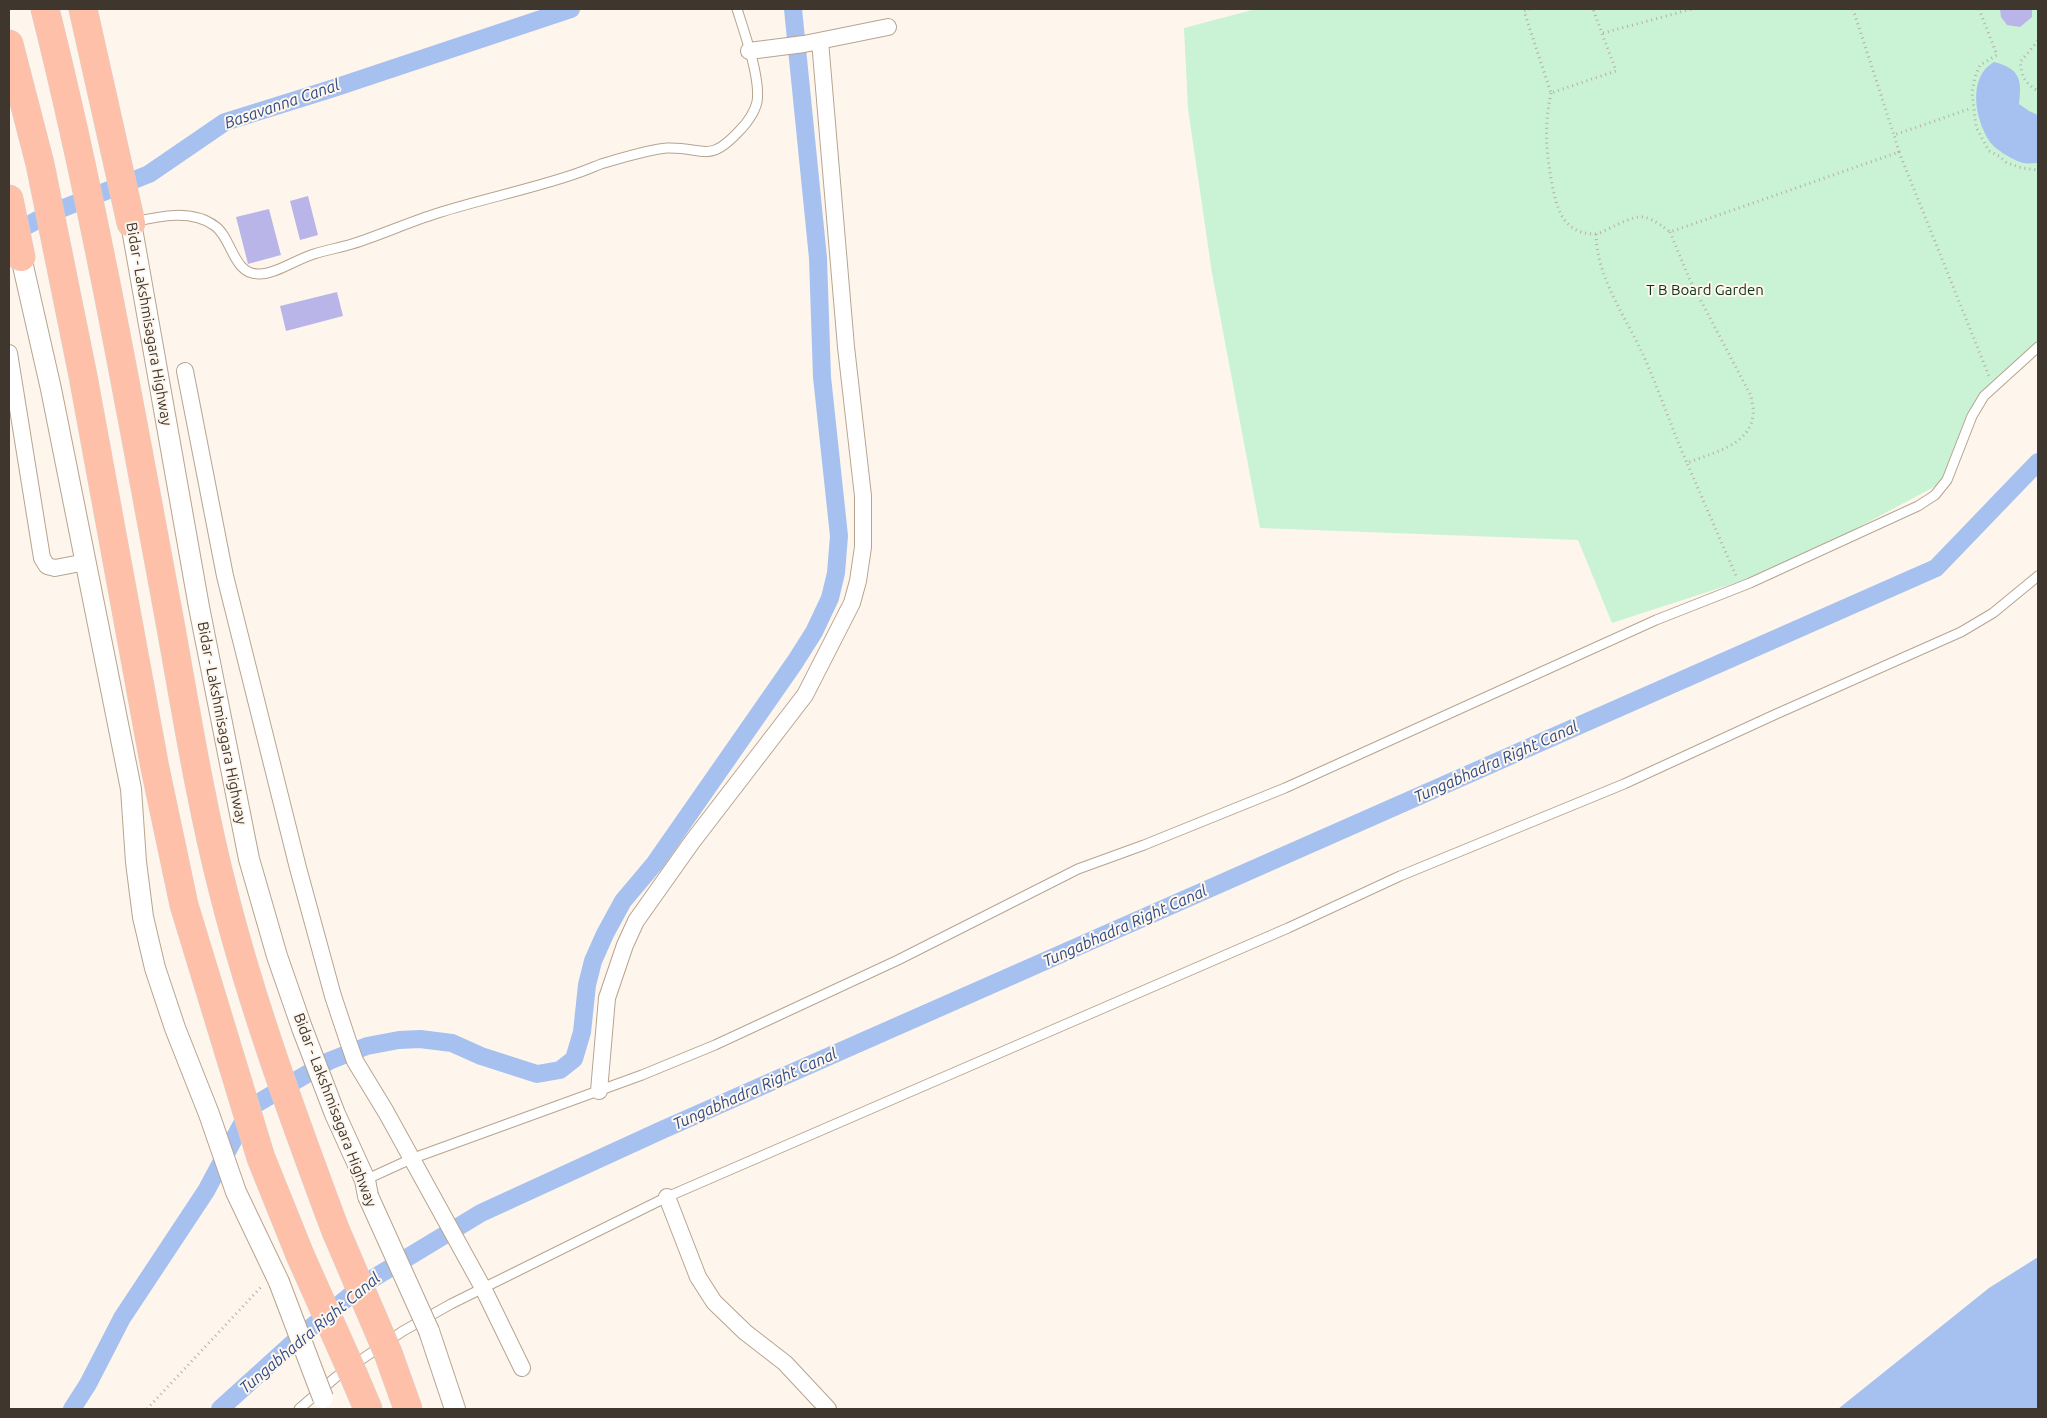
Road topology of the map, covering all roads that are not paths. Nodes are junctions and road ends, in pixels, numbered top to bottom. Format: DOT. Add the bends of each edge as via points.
graph roads {
  1 [pos="45,9"];
  2 [pos="83,9"];
  3 [pos="737,9"];
  4 [pos="888,27"];
  5 [pos="812,42"];
  6 [pos="9,44"];
  7 [pos="749,51"];
  8 [pos="9,199"];
  9 [pos="131,223"];
  10 [pos="21,257"];
  11 [pos="2038,347"];
  12 [pos="9,353"];
  13 [pos="185,371"];
  14 [pos="86,562"];
  15 [pos="2038,576"];
  16 [pos="599,1091"];
  17 [pos="411,1159"];
  18 [pos="366,1188"];
  19 [pos="667,1197"];
  20 [pos="483,1288"];
  21 [pos="522,1368"];
  22 [pos="326,1404"];
  23 [pos="299,1409"];
  24 [pos="368,1409"];
  25 [pos="408,1409"];
  26 [pos="456,1409"];
  27 [pos="828,1409"];
  1 -- 25 [label="highway, bridge" via="106,284 223,892 243,966 293,1116"];
  2 -- 9 [label="highway, Bidar - Lakshmisagara Highway"];
  3 -- 7 [label="lane"];
  4 -- 5 [label="street"];
  5 -- 7 [label="street"];
  5 -- 16 [label="street" via="862,496 863,547 858,581 848,610 805,695 636,921 624,945 608,998"];
  6 -- 24 [label="highway, bridge" via="40,164 184,905 261,1158"];
  7 -- 9 [label="lane" via="757,101 742,128 716,151 705,153 665,148 623,158 437,213 258,274 248,272 238,263 225,235 215,225 199,218 165,216"];
  8 -- 10 [label="highway"];
  9 -- 18 [label="street, Bidar - Lakshmisagara Highway" via="199,607 249,858 302,1028"];
  10 -- 14 [label="street"];
  11 -- 16 [label="lane" via="1984,396 1972,416 1947,480 1935,495 1918,506 1285,788 1078,870 898,960 715,1044"];
  12 -- 14 [label="street" via="42,558 47,566 55,568"];
  13 -- 17 [label="street" via="225,576 332,996 355,1061"];
  14 -- 22 [label="street, bridge" via="131,789 143,917 155,968 236,1192 277,1277"];
  15 -- 19 [label="lane" via="1992,613 1961,632 1624,784 1400,876 1288,928"];
  16 -- 17 [label="lane"];
  17 -- 18 [label="lane"];
  17 -- 20 [label="street"];
  18 -- 26 [label="street, Bidar - Lakshmisagara Highway, bridge" via="429,1331"];
  19 -- 20 [label="lane"];
  19 -- 27 [label="street" via="698,1277 714,1302 745,1332 785,1362"];
  20 -- 21 [label="street"];
  20 -- 23 [label="lane" via="403,1331 336,1377"];
}
